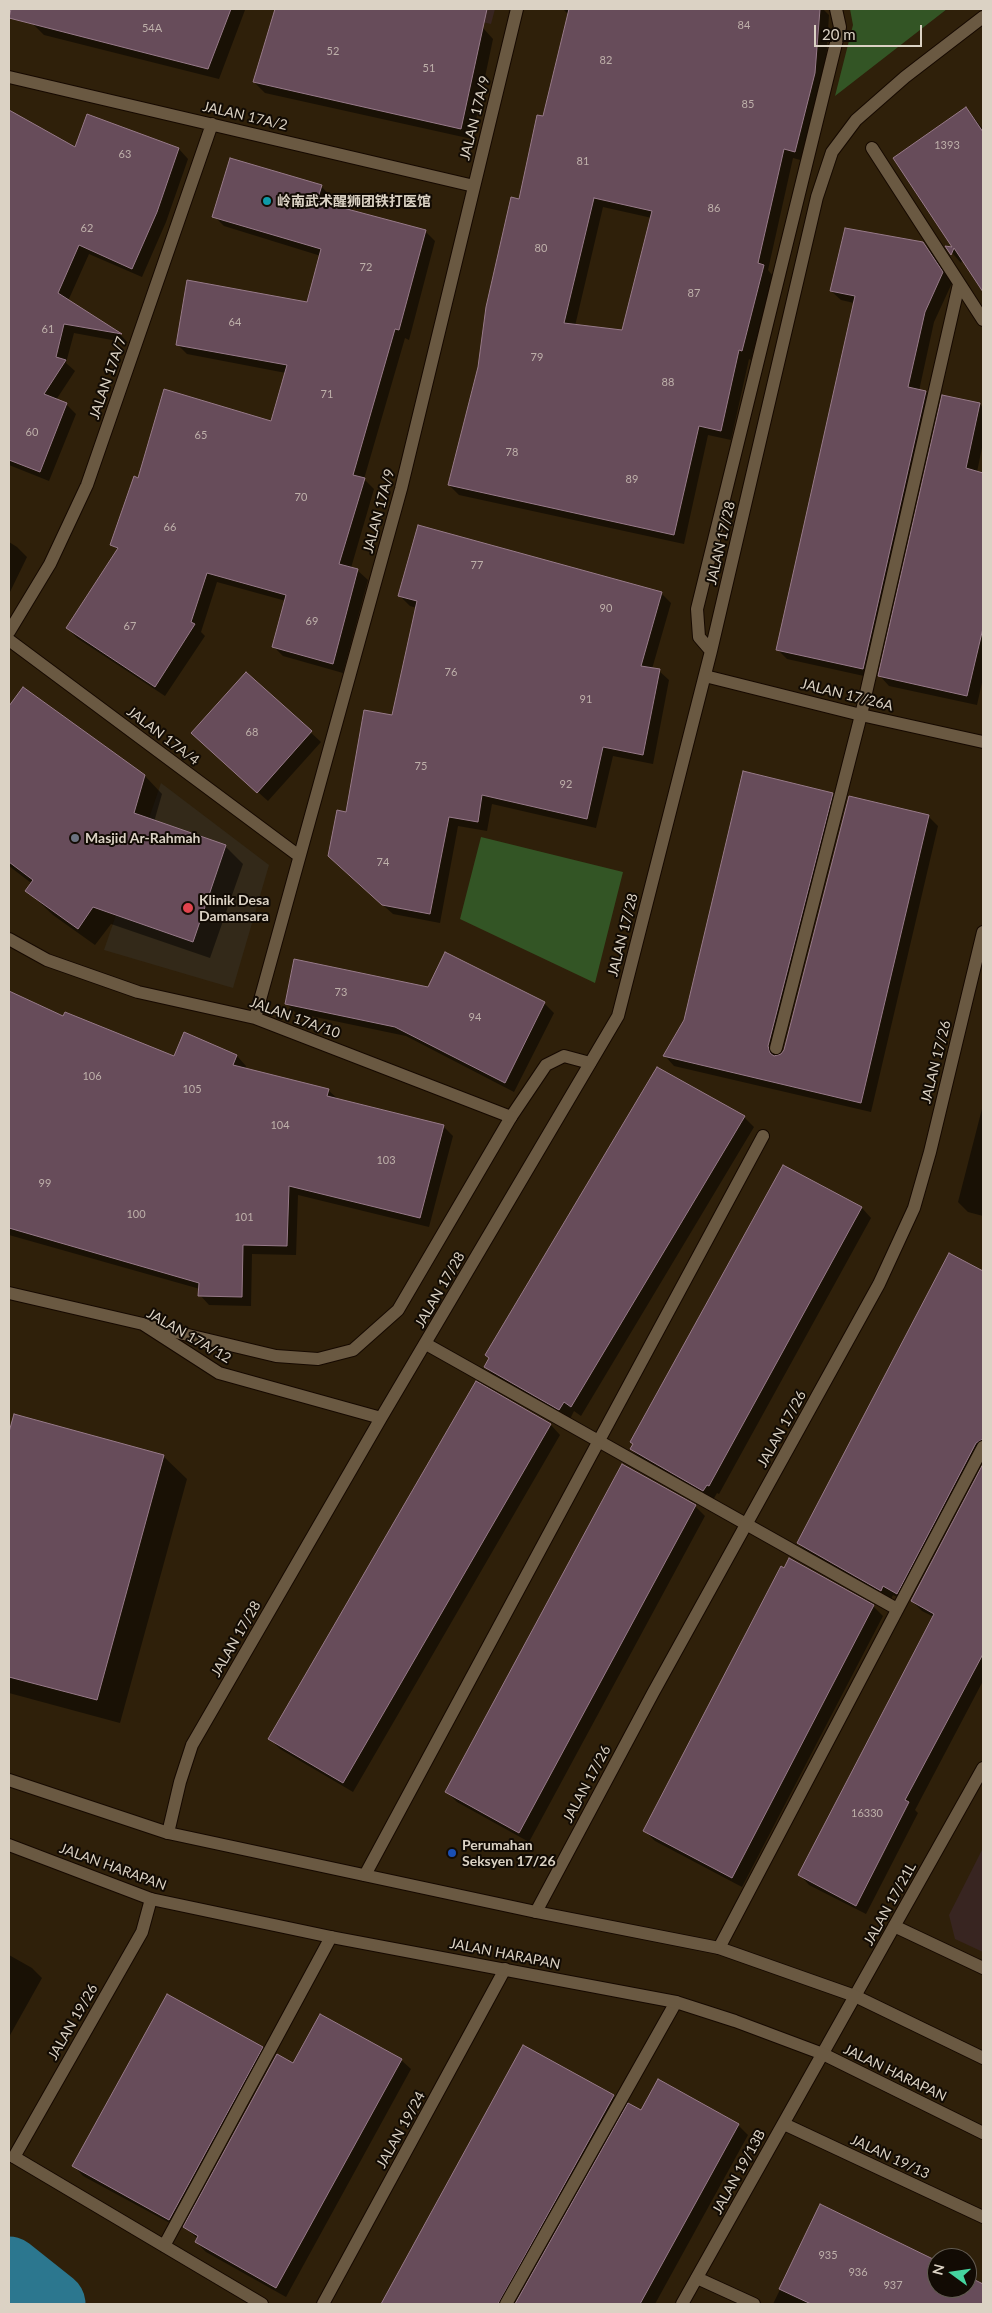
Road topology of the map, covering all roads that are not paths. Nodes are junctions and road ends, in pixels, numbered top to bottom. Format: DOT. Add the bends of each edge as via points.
graph roads {
  1 [pos="517,9"];
  2 [pos="836,9"];
  3 [pos="983,17"];
  4 [pos="9,77"];
  5 [pos="212,124"];
  6 [pos="872,148"];
  7 [pos="474,186"];
  8 [pos="959,284"];
  9 [pos="983,320"];
  10 [pos="9,632"];
  11 [pos="9,640"];
  12 [pos="711,651"];
  13 [pos="705,676"];
  14 [pos="860,714"];
  15 [pos="983,742"];
  16 [pos="299,856"];
  17 [pos="983,932"];
  18 [pos="9,939"];
  19 [pos="255,1018"];
  20 [pos="776,1048"];
  21 [pos="590,1063"];
  22 [pos="511,1117"];
  23 [pos="763,1136"];
  24 [pos="9,1293"];
  25 [pos="143,1324"];
  26 [pos="426,1344"];
  27 [pos="381,1418"];
  28 [pos="598,1442"];
  29 [pos="983,1447"];
  30 [pos="748,1524"];
  31 [pos="897,1609"];
  32 [pos="983,1768"];
  33 [pos="9,1780"];
  34 [pos="168,1833"];
  35 [pos="9,1845"];
  36 [pos="365,1875"];
  37 [pos="151,1899"];
  38 [pos="536,1912"];
  39 [pos="894,1926"];
  40 [pos="331,1937"];
  41 [pos="718,1948"];
  42 [pos="983,1968"];
  43 [pos="505,1969"];
  44 [pos="856,1996"];
  45 [pos="676,2002"];
  46 [pos="822,2054"];
  47 [pos="983,2058"];
  48 [pos="784,2124"];
  49 [pos="983,2133"];
  50 [pos="983,2217"];
  51 [pos="164,2246"];
  52 [pos="697,2278"];
  53 [pos="262,2304"];
  54 [pos="323,2304"];
  55 [pos="506,2304"];
  56 [pos="682,2304"];
  57 [pos="754,2304"];
  1 -- 7 [label="street, JALAN 17A/9"];
  2 -- 12 [label="street" via="840,27 697,609 698,637"];
  3 -- 12 [label="street, JALAN 17/28" via="905,77 856,120 832,152 817,197"];
  4 -- 5 [label="street, JALAN 17A/2"];
  5 -- 7 [label="street, JALAN 17A/2"];
  5 -- 10 [label="street, JALAN 17A/7" via="86,485 50,564"];
  6 -- 8 [label="street"];
  7 -- 16 [label="street, JALAN 17A/9" via="401,489"];
  8 -- 9 [label="street"];
  8 -- 14 [label="street"];
  11 -- 16 [label="street, JALAN 17A/4"];
  12 -- 13 [label="street, JALAN 17/28"];
  13 -- 14 [label="street, JALAN 17/26A"];
  13 -- 21 [label="street, JALAN 17/28" via="618,1016"];
  14 -- 15 [label="street, JALAN 17/26A"];
  14 -- 20 [label="street"];
  16 -- 19 [label="street, JALAN 17A/9"];
  17 -- 30 [label="street, JALAN 17/26" via="914,1208 879,1284"];
  18 -- 19 [label="street, JALAN 17A/10" via="47,960 138,992"];
  19 -- 22 [label="street, JALAN 17A/10"];
  21 -- 22 [label="street" via="564,1056 546,1066"];
  21 -- 26 [label="street, JALAN 17/28"];
  22 -- 25 [label="street" via="398,1310 353,1350 318,1360 276,1356"];
  23 -- 28 [label="street"];
  24 -- 25 [label="street, JALAN 17A/12"];
  25 -- 27 [label="street, JALAN 17A/12" via="219,1373"];
  26 -- 27 [label="street, JALAN 17/28"];
  26 -- 28 [label="street"];
  27 -- 34 [label="street, JALAN 17/28" via="192,1745"];
  28 -- 30 [label="street"];
  28 -- 36 [label="street"];
  29 -- 31 [label="street"];
  30 -- 31 [label="street"];
  30 -- 38 [label="street, JALAN 17/26"];
  31 -- 41 [label="street"];
  32 -- 39 [label="street, JALAN 17/21L"];
  33 -- 34 [label="street"];
  34 -- 36 [label="street"];
  35 -- 37 [label="street, JALAN HARAPAN"];
  36 -- 38 [label="street"];
  37 -- 40 [label="street, JALAN HARAPAN"];
  37 -- 51 [label="street, JALAN 19/26" via="142,1932 14,2156"];
  38 -- 41 [label="street"];
  39 -- 42 [label="street"];
  39 -- 44 [label="street, JALAN 17/21L"];
  40 -- 43 [label="street, JALAN HARAPAN"];
  40 -- 51 [label="street"];
  41 -- 44 [label="street"];
  43 -- 45 [label="street, JALAN HARAPAN"];
  43 -- 54 [label="street, JALAN 19/24"];
  44 -- 46 [label="street, JALAN 17/21L"];
  44 -- 47 [label="street"];
  45 -- 46 [label="street, JALAN HARAPAN"];
  45 -- 55 [label="street"];
  46 -- 48 [label="street, JALAN 19/13B"];
  46 -- 49 [label="street, JALAN HARAPAN"];
  48 -- 50 [label="street, JALAN 19/13"];
  48 -- 52 [label="street, JALAN 19/13B"];
  51 -- 53 [label="street"];
  52 -- 56 [label="street, JALAN 19/13B"];
  52 -- 57 [label="street"];
}
